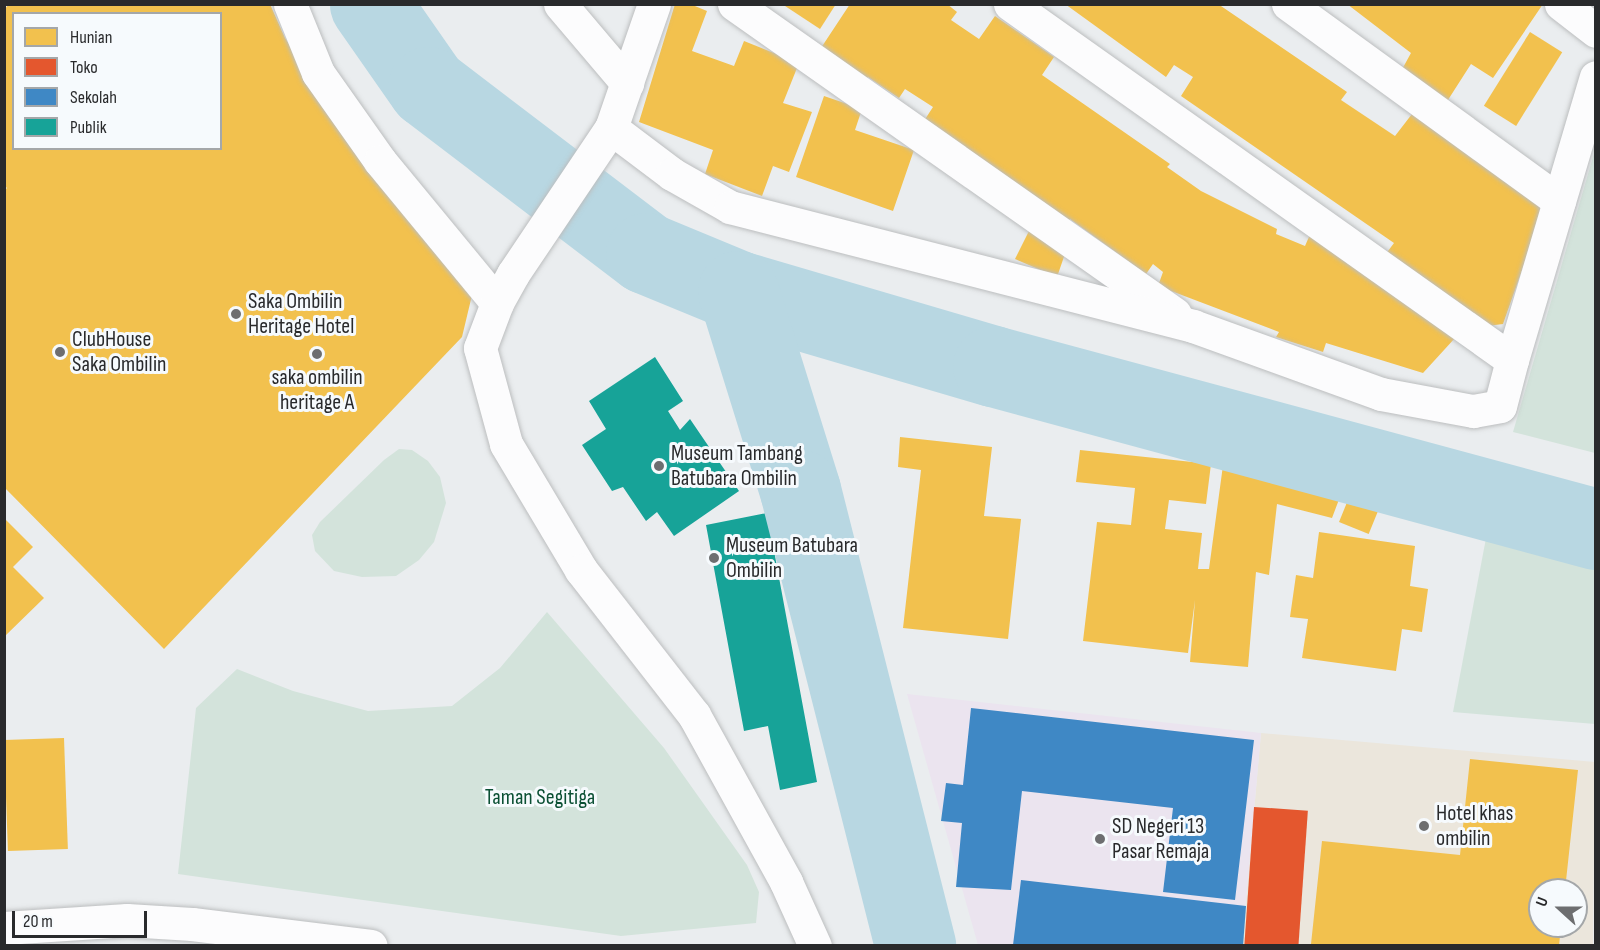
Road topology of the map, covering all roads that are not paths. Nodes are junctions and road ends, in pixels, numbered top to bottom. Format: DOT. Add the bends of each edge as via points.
graph roads {
  1 [pos="290,4"];
  2 [pos="560,4"];
  3 [pos="654,4"];
  4 [pos="734,4"];
  5 [pos="1010,4"];
  6 [pos="1288,4"];
  7 [pos="1560,4"];
  8 [pos="1596,31"];
  9 [pos="1596,77"];
  10 [pos="627,83"];
  11 [pos="604,140"];
  12 [pos="1559,201"];
  13 [pos="497,303"];
  14 [pos="1193,326"];
  15 [pos="1512,360"];
  16 [pos="4,928"];
  17 [pos="251,938"];
  18 [pos="371,945"];
  19 [pos="815,945"];
  1 -- 13 [label="street" via="318,73 380,161"];
  2 -- 10 [label="street"];
  3 -- 10 [label="street"];
  4 -- 14 [label="street"];
  5 -- 15 [label="street"];
  6 -- 12 [label="street"];
  7 -- 8 [label="street"];
  9 -- 12 [label="street"];
  10 -- 11 [label="street"];
  11 -- 13 [label="street" via="513,273"];
  11 -- 14 [label="street" via="730,207"];
  12 -- 15 [label="street"];
  13 -- 19 [label="street" via="480,348 506,444 581,570 694,715 786,882"];
  14 -- 15 [label="street" via="1381,394 1473,411 1500,406"];
  16 -- 17 [label="street" via="127,920"];
  17 -- 18 [label="street"];
}
